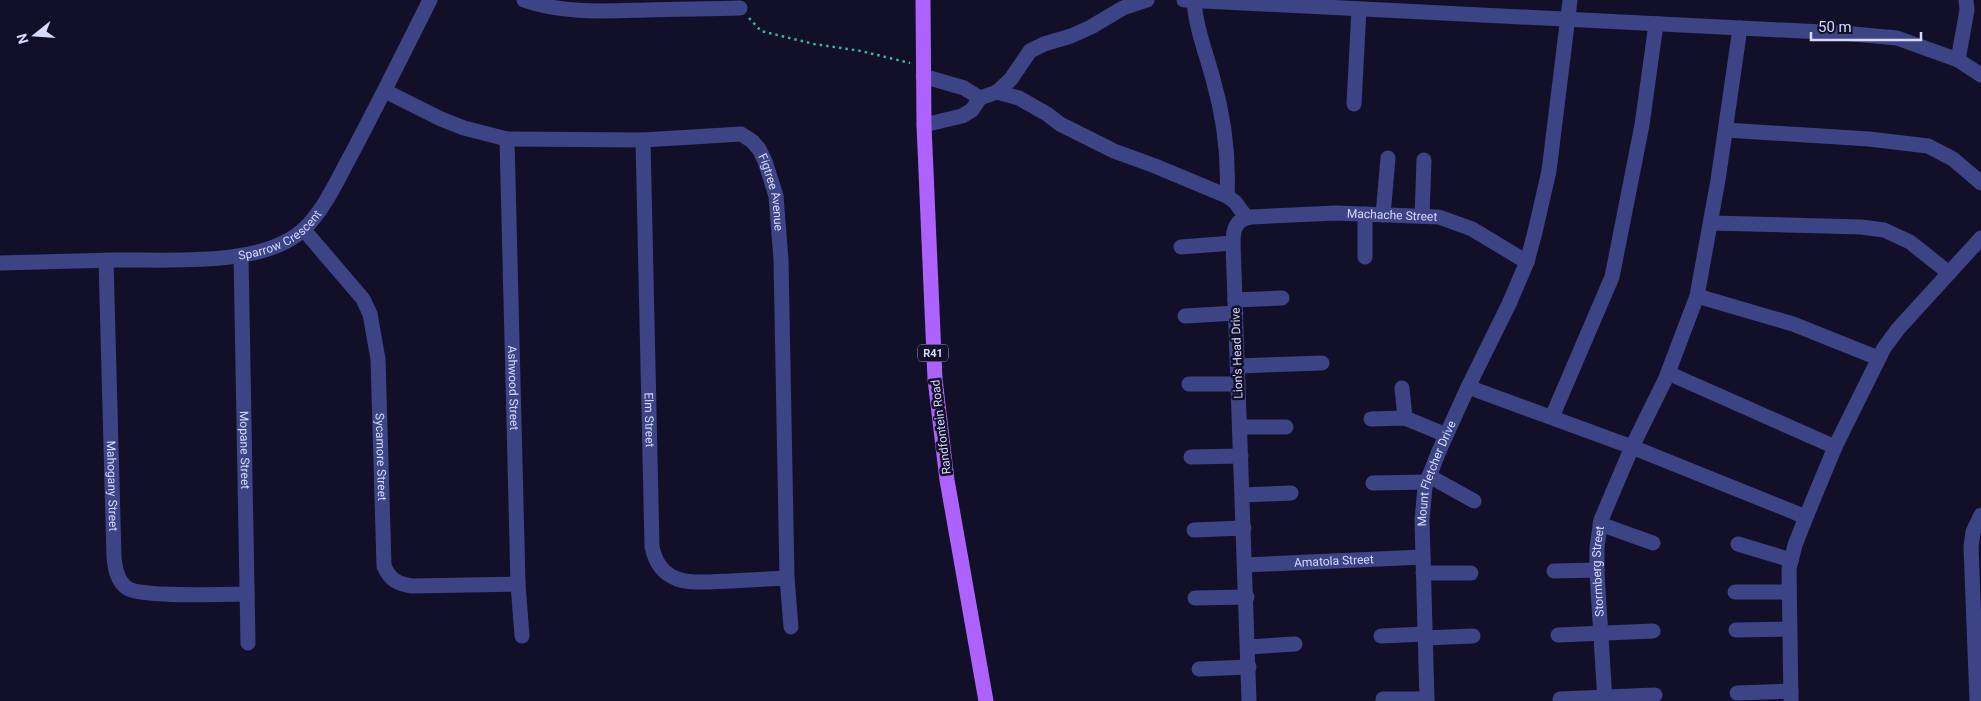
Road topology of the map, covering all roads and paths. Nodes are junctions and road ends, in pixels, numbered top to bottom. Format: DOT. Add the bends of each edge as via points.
graph roads {
  1 [pos="430,0"];
  2 [pos="524,0"];
  3 [pos="923,0"];
  4 [pos="1147,0"];
  5 [pos="1189,0"];
  6 [pos="1570,0"];
  7 [pos="1966,0"];
  8 [pos="740,8"];
  9 [pos="1359,9"];
  10 [pos="1569,20"];
  11 [pos="1656,24"];
  12 [pos="1740,28"];
  13 [pos="1958,60"];
  14 [pos="923,71"];
  15 [pos="1981,75"];
  16 [pos="385,91"];
  17 [pos="997,92"];
  18 [pos="980,98"];
  19 [pos="1354,104"];
  20 [pos="924,125"];
  21 [pos="1726,130"];
  22 [pos="507,139"];
  23 [pos="643,140"];
  24 [pos="1388,158"];
  25 [pos="1424,160"];
  26 [pos="1981,183"];
  27 [pos="1227,196"];
  28 [pos="1365,214"];
  29 [pos="1383,215"];
  30 [pos="1422,216"];
  31 [pos="1246,217"];
  32 [pos="1711,223"];
  33 [pos="304,230"];
  34 [pos="1981,238"];
  35 [pos="1233,243"];
  36 [pos="1180,247"];
  37 [pos="242,256"];
  38 [pos="1365,257"];
  39 [pos="106,260"];
  40 [pos="1527,262"];
  41 [pos="0,264"];
  42 [pos="1949,274"];
  43 [pos="1698,296"];
  44 [pos="1282,298"];
  45 [pos="1236,307"];
  46 [pos="1184,316"];
  47 [pos="1878,358"];
  48 [pos="1322,363"];
  49 [pos="1238,366"];
  50 [pos="1668,372"];
  51 [pos="1189,384"];
  52 [pos="1238,384"];
  53 [pos="1468,386"];
  54 [pos="1402,388"];
  55 [pos="1552,417"];
  56 [pos="1405,418"];
  57 [pos="1371,419"];
  58 [pos="1286,426"];
  59 [pos="1240,427"];
  60 [pos="1446,435"];
  61 [pos="1632,447"];
  62 [pos="1835,447"];
  63 [pos="1241,456"];
  64 [pos="1191,457"];
  65 [pos="1428,479"];
  66 [pos="1373,483"];
  67 [pos="1291,493"];
  68 [pos="1243,495"];
  69 [pos="1474,501"];
  70 [pos="1981,515"];
  71 [pos="1806,517"];
  72 [pos="1600,524"];
  73 [pos="1244,528"];
  74 [pos="1194,530"];
  75 [pos="1653,543"];
  76 [pos="1738,544"];
  77 [pos="1423,557"];
  78 [pos="1791,560"];
  79 [pos="1245,565"];
  80 [pos="1597,570"];
  81 [pos="1554,572"];
  82 [pos="1423,573"];
  83 [pos="1471,573"];
  84 [pos="787,578"];
  85 [pos="518,584"];
  86 [pos="1735,592"];
  87 [pos="1788,592"];
  88 [pos="247,594"];
  89 [pos="1196,598"];
  90 [pos="1247,598"];
  91 [pos="791,627"];
  92 [pos="1789,629"];
  93 [pos="1736,630"];
  94 [pos="1653,631"];
  95 [pos="1601,634"];
  96 [pos="1558,635"];
  97 [pos="522,636"];
  98 [pos="1381,636"];
  99 [pos="1425,636"];
  100 [pos="1473,636"];
  101 [pos="248,644"];
  102 [pos="1295,644"];
  103 [pos="1248,647"];
  104 [pos="1249,667"];
  105 [pos="1198,669"];
  106 [pos="1737,693"];
  107 [pos="1655,695"];
  108 [pos="1978,695"];
  109 [pos="1791,696"];
  110 [pos="1560,698"];
  111 [pos="1383,699"];
  112 [pos="1605,699"];
  113 [pos="1427,700"];
  114 [pos="986,701"];
  115 [pos="1249,701"];
  1 -- 16 [label="street, Sparrow Crescent"];
  2 -- 8 [label="street" via="559,8 588,10"];
  3 -- 14 [label="main road, Randfontein Road / R41"];
  4 -- 17 [label="street" via="1122,8 1072,36 1030,51 1011,79"];
  5 -- 9 [label="street"];
  5 -- 27 [label="street" via="1214,80 1225,135"];
  6 -- 10 [label="street, Mount Fletcher Drive"];
  7 -- 13 [label="street"];
  8 -- 14 [label="path" via="761,31 861,51"];
  9 -- 10 [label="street"];
  9 -- 19 [label="street"];
  10 -- 11 [label="street"];
  10 -- 40 [label="street, Mount Fletcher Drive" via="1549,171"];
  11 -- 12 [label="street"];
  11 -- 55 [label="street" via="1642,125 1612,277"];
  12 -- 13 [label="street" via="1897,38"];
  12 -- 21 [label="street, Stormberg Street"];
  13 -- 15 [label="street"];
  14 -- 18 [label="street"];
  14 -- 20 [label="main road, Randfontein Road / R41"];
  16 -- 22 [label="street, Figtree Avenue" via="456,125"];
  16 -- 33 [label="street, Sparrow Crescent" via="321,209"];
  17 -- 18 [label="street"];
  17 -- 27 [label="street" via="1019,98 1060,124 1114,151"];
  18 -- 20 [label="street" via="972,110 962,116"];
  20 -- 114 [label="main road, Randfontein Road / R41" via="935,379 947,480"];
  21 -- 26 [label="street" via="1928,146 1953,159"];
  21 -- 32 [label="street, Stormberg Street"];
  22 -- 23 [label="street, Figtree Avenue"];
  22 -- 85 [label="street, Ashwood Street"];
  23 -- 84 [label="street, Figtree Avenue" via="741,134 759,149 771,177 776,196 781,260"];
  23 -- 84 [label="street, Elm Street" via="652,547 655,561 667,574 689,582"];
  24 -- 29 [label="street"];
  25 -- 30 [label="street"];
  27 -- 31 [label="street"];
  28 -- 29 [label="street, Machache Street"];
  28 -- 31 [label="street, Machache Street"];
  28 -- 38 [label="street"];
  29 -- 30 [label="street, Machache Street"];
  30 -- 40 [label="street, Machache Street" via="1439,217 1472,229"];
  31 -- 35 [label="street, Lion's Head Drive" via="1234,229"];
  32 -- 42 [label="street" via="1861,226 1884,230 1910,242"];
  32 -- 43 [label="street, Stormberg Street"];
  33 -- 37 [label="street, Sparrow Crescent" via="266,250"];
  33 -- 85 [label="street, Sycamore Street" via="363,299 370,314 378,359 384,566 388,574 400,584 412,586"];
  34 -- 42 [label="street"];
  35 -- 36 [label="street"];
  35 -- 45 [label="street, Lion's Head Drive"];
  37 -- 39 [label="street, Sparrow Crescent"];
  37 -- 88 [label="street, Mopane Street"];
  39 -- 41 [label="street, Sparrow Crescent"];
  39 -- 88 [label="street, Mahogany Street" via="114,557 121,582 146,594"];
  40 -- 53 [label="street, Mount Fletcher Drive"];
  42 -- 47 [label="street" via="1898,329"];
  43 -- 47 [label="street" via="1793,324"];
  43 -- 50 [label="street, Stormberg Street"];
  44 -- 45 [label="street"];
  45 -- 46 [label="street"];
  45 -- 49 [label="street, Lion's Head Drive"];
  47 -- 62 [label="street"];
  48 -- 49 [label="street"];
  49 -- 52 [label="street, Lion's Head Drive"];
  50 -- 61 [label="street, Stormberg Street"];
  50 -- 62 [label="street"];
  51 -- 52 [label="street"];
  52 -- 59 [label="street, Lion's Head Drive"];
  53 -- 55 [label="street"];
  53 -- 60 [label="street, Mount Fletcher Drive"];
  54 -- 56 [label="street"];
  55 -- 61 [label="street"];
  56 -- 57 [label="street"];
  56 -- 60 [label="street"];
  58 -- 59 [label="street"];
  59 -- 63 [label="street, Lion's Head Drive"];
  60 -- 65 [label="street, Mount Fletcher Drive"];
  61 -- 71 [label="street"];
  61 -- 72 [label="street, Stormberg Street"];
  62 -- 71 [label="street"];
  63 -- 64 [label="street"];
  63 -- 68 [label="street, Lion's Head Drive"];
  65 -- 66 [label="street"];
  65 -- 69 [label="street"];
  65 -- 77 [label="street, Mount Fletcher Drive" via="1423,502"];
  67 -- 68 [label="street"];
  68 -- 73 [label="street, Lion's Head Drive"];
  70 -- 108 [label="street" via="1971,548"];
  71 -- 78 [label="street"];
  72 -- 75 [label="street"];
  72 -- 80 [label="street, Stormberg Street"];
  73 -- 74 [label="street"];
  73 -- 79 [label="street, Lion's Head Drive"];
  76 -- 78 [label="street"];
  77 -- 79 [label="street, Amatola Street"];
  77 -- 82 [label="street, Mount Fletcher Drive"];
  78 -- 87 [label="street"];
  79 -- 90 [label="street, Lion's Head Drive"];
  80 -- 81 [label="street"];
  80 -- 95 [label="street, Stormberg Street"];
  82 -- 83 [label="street"];
  82 -- 99 [label="street, Mount Fletcher Drive"];
  84 -- 91 [label="street, Figtree Avenue"];
  85 -- 97 [label="street, Ashwood Street"];
  86 -- 87 [label="street"];
  87 -- 92 [label="street"];
  88 -- 101 [label="street, Mopane Street"];
  89 -- 90 [label="street"];
  90 -- 103 [label="street, Lion's Head Drive"];
  92 -- 93 [label="street"];
  92 -- 109 [label="street"];
  94 -- 95 [label="street"];
  95 -- 96 [label="street"];
  95 -- 112 [label="street, Stormberg Street"];
  98 -- 99 [label="street"];
  99 -- 100 [label="street"];
  99 -- 113 [label="street, Mount Fletcher Drive"];
  102 -- 103 [label="street"];
  103 -- 104 [label="street, Lion's Head Drive"];
  104 -- 105 [label="street"];
  104 -- 115 [label="street, Lion's Head Drive"];
  106 -- 109 [label="street"];
  107 -- 112 [label="street"];
  110 -- 112 [label="street"];
  111 -- 113 [label="street"];
}
